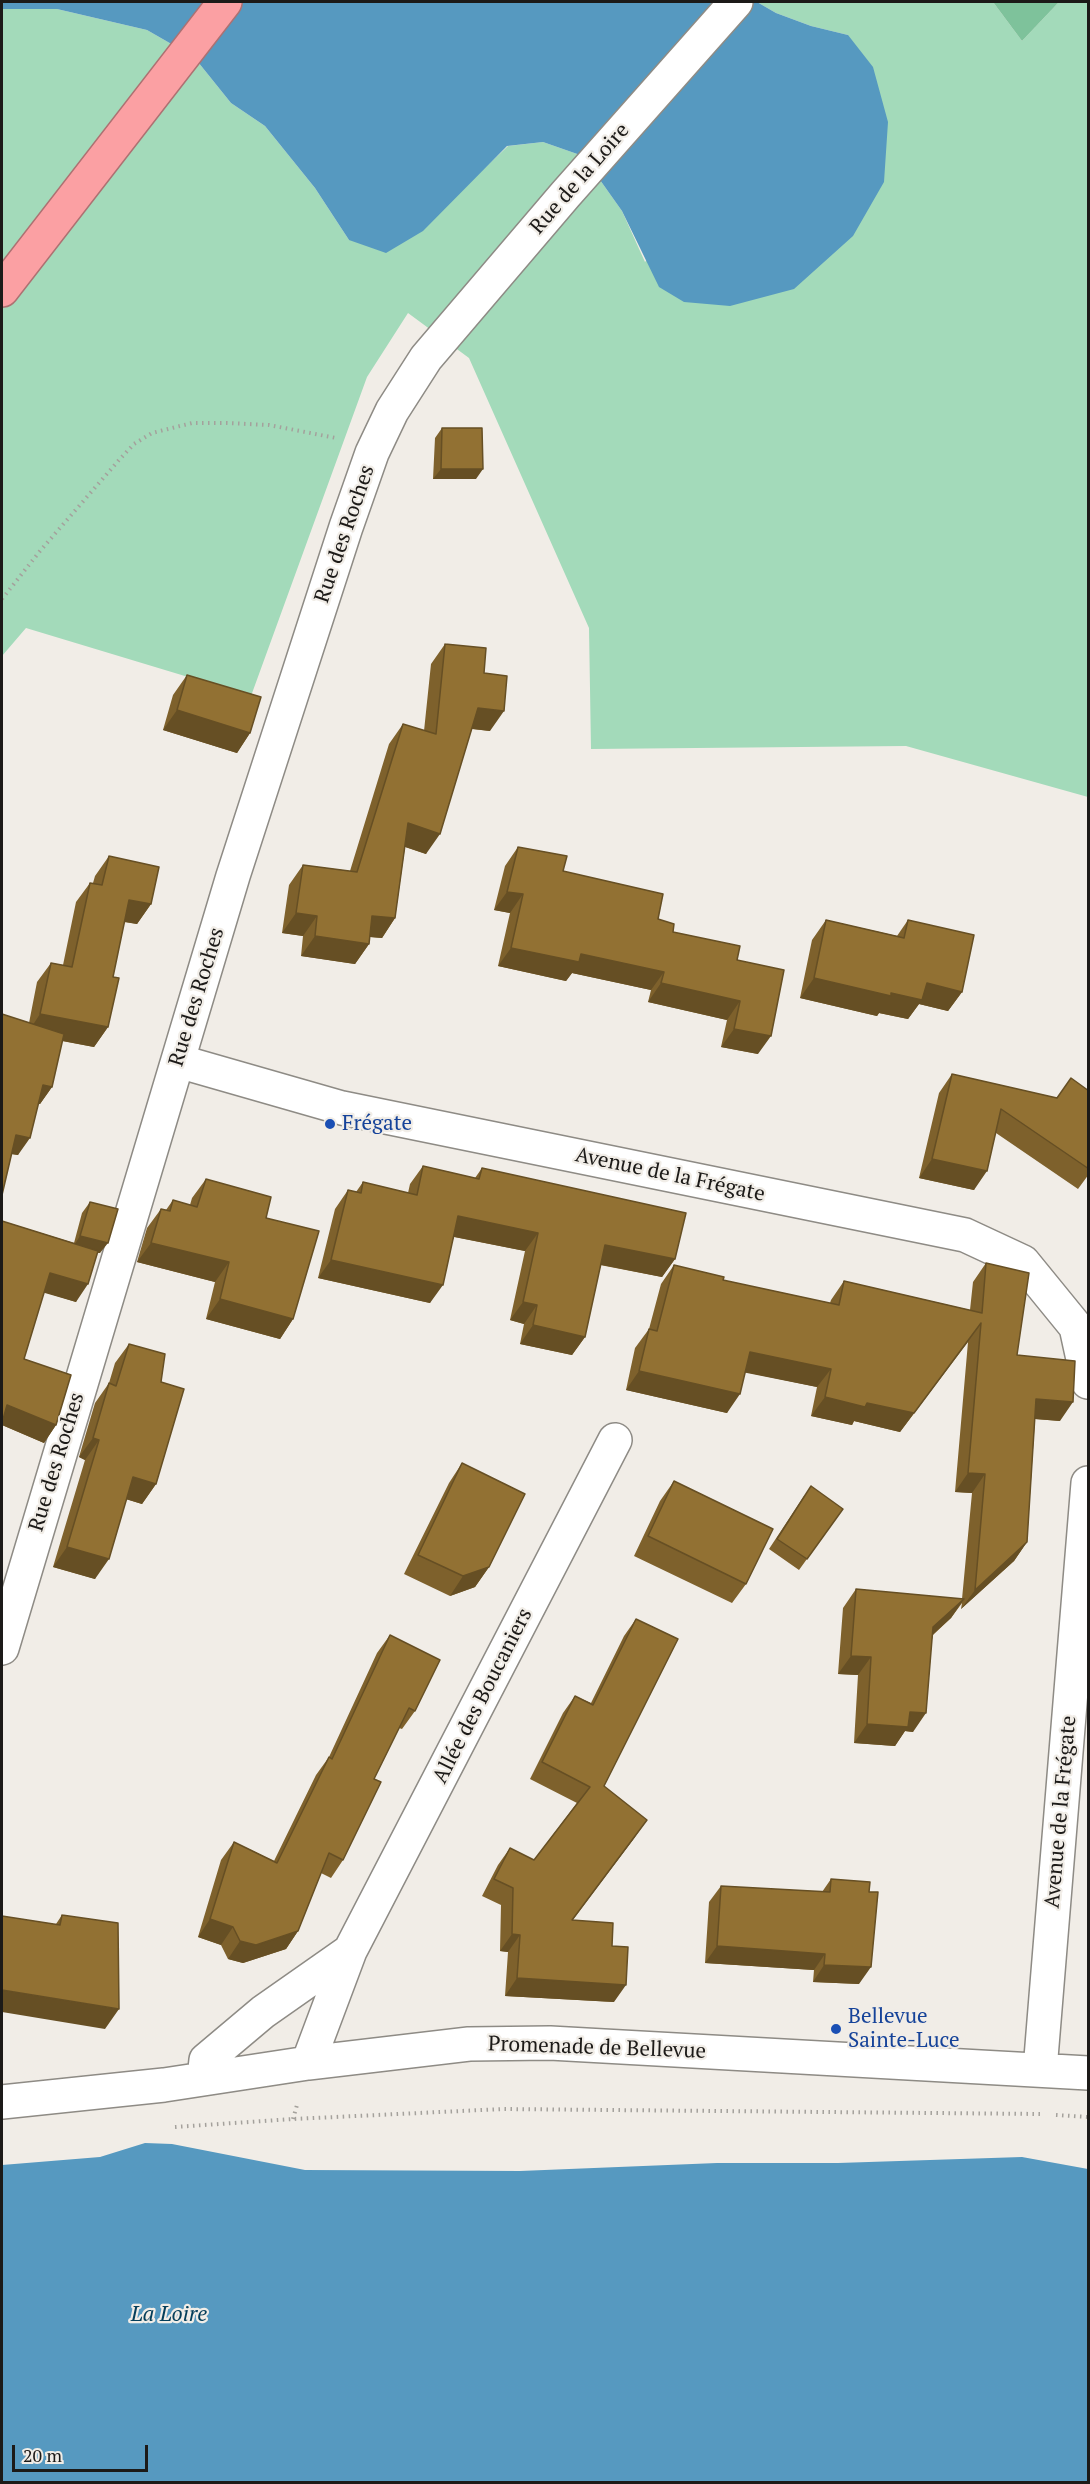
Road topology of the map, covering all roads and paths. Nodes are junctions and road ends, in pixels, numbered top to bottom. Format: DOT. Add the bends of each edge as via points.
graph roads {
  1 [pos="225,2"];
  2 [pos="736,2"];
  3 [pos="2,290"];
  4 [pos="426,358"];
  5 [pos="372,453"];
  6 [pos="2,599"];
  7 [pos="178,1061"];
  8 [pos="1089,1382"];
  9 [pos="615,1440"];
  10 [pos="1089,1483"];
  11 [pos="2,1648"];
  12 [pos="350,1951"];
  13 [pos="308,2063"];
  14 [pos="1040,2070"];
  15 [pos="1089,2073"];
  16 [pos="204,2078"];
  17 [pos="2,2102"];
  18 [pos="1043,2114"];
  19 [pos="1054,2115"];
  20 [pos="1089,2117"];
  21 [pos="165,2128"];
  1 -- 3 [label="highway"];
  2 -- 4 [label="street, Rue de la Loire"];
  4 -- 5 [label="street, Rue des Roches" via="392,411"];
  5 -- 6 [label="path" via="321,434 269,425 192,423 152,433 119,460"];
  5 -- 7 [label="street, Rue des Roches" via="233,876"];
  7 -- 8 [label="street, Avenue de la Frégate" via="342,1108 965,1235 1023,1262 1076,1327"];
  7 -- 11 [label="street, Rue des Roches"];
  9 -- 12 [label="street, Allée des Boucaniers"];
  10 -- 14 [label="street, Avenue de la Frégate"];
  12 -- 13 [label="street, Allée des Boucaniers"];
  12 -- 16 [label="street, Allée des Boucaniers" via="263,2012 206,2060"];
  13 -- 14 [label="street, Promenade de Bellevue" via="469,2044 550,2043"];
  13 -- 16 [label="street, Promenade de Bellevue"];
  14 -- 15 [label="street, Promenade de Bellevue"];
  16 -- 17 [label="street, Promenade de Bellevue"];
  18 -- 21 [label="path" via="503,2109"];
  19 -- 20 [label="path"];
}
